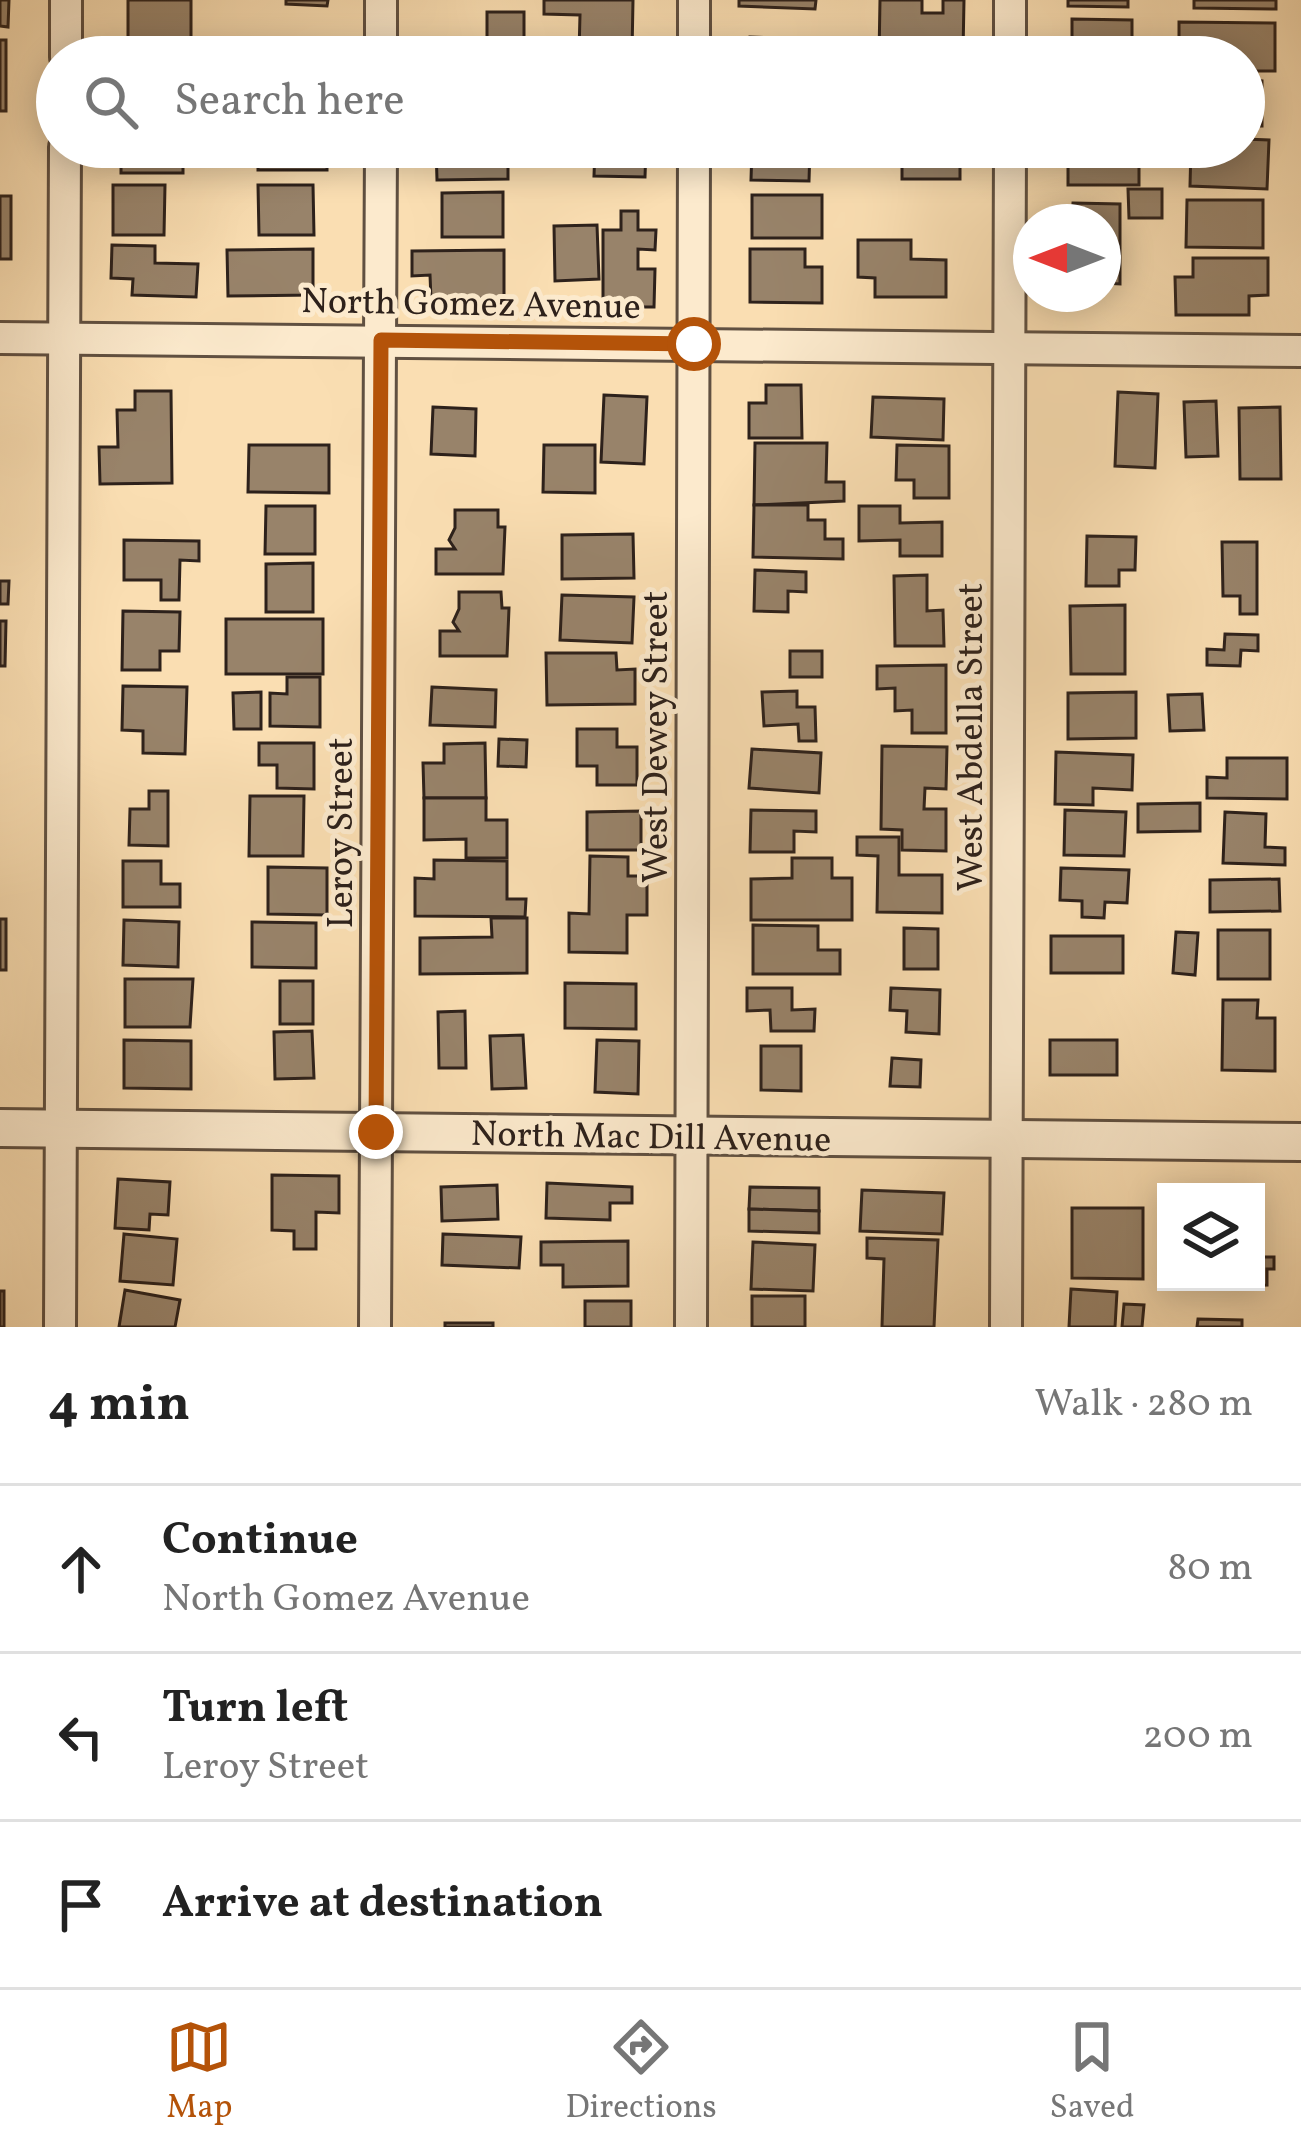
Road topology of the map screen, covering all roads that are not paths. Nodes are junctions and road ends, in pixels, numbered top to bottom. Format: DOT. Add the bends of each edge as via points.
graph roads {
  1 [pos="66,0"];
  2 [pos="381,0"];
  3 [pos="694,0"];
  4 [pos="1010,0"];
  5 [pos="66,36"];
  6 [pos="381,36"];
  7 [pos="694,36"];
  8 [pos="1010,36"];
  9 [pos="65,168"];
  10 [pos="381,168"];
  11 [pos="694,168"];
  12 [pos="1010,168"];
  13 [pos="0,338"];
  14 [pos="64,339"];
  15 [pos="381,340"];
  16 [pos="694,344"];
  17 [pos="1009,348"];
  18 [pos="1301,351"];
  19 [pos="0,1128"];
  20 [pos="60,1128"];
  21 [pos="376,1132"];
  22 [pos="692,1136"];
  23 [pos="1007,1138"];
  24 [pos="1301,1142"];
  25 [pos="60,1327"];
  26 [pos="375,1327"];
  27 [pos="691,1327"];
  28 [pos="1006,1327"];
  1 -- 5 [label="street"];
  2 -- 6 [label="street"];
  3 -- 7 [label="street"];
  4 -- 8 [label="street"];
  9 -- 14 [label="street"];
  10 -- 15 [label="street, Leroy Street"];
  11 -- 16 [label="street, West Dewey Street"];
  12 -- 17 [label="street, West Abdella Street"];
  13 -- 14 [label="street, North Gomez Avenue"];
  14 -- 15 [label="street, North Gomez Avenue"];
  14 -- 20 [label="street"];
  15 -- 16 [label="street, North Gomez Avenue"];
  15 -- 21 [label="street, Leroy Street"];
  16 -- 17 [label="street, North Gomez Avenue"];
  16 -- 22 [label="street, West Dewey Street"];
  17 -- 18 [label="street, North Gomez Avenue"];
  17 -- 23 [label="street, West Abdella Street"];
  19 -- 20 [label="street, North Mac Dill Avenue"];
  20 -- 21 [label="street, North Mac Dill Avenue"];
  20 -- 25 [label="street"];
  21 -- 22 [label="street, North Mac Dill Avenue"];
  21 -- 26 [label="street, Leroy Street"];
  22 -- 23 [label="street, North Mac Dill Avenue"];
  22 -- 27 [label="street, West Dewey Street"];
  23 -- 24 [label="street, North Mac Dill Avenue"];
  23 -- 28 [label="street, West Abdella Street"];
}
